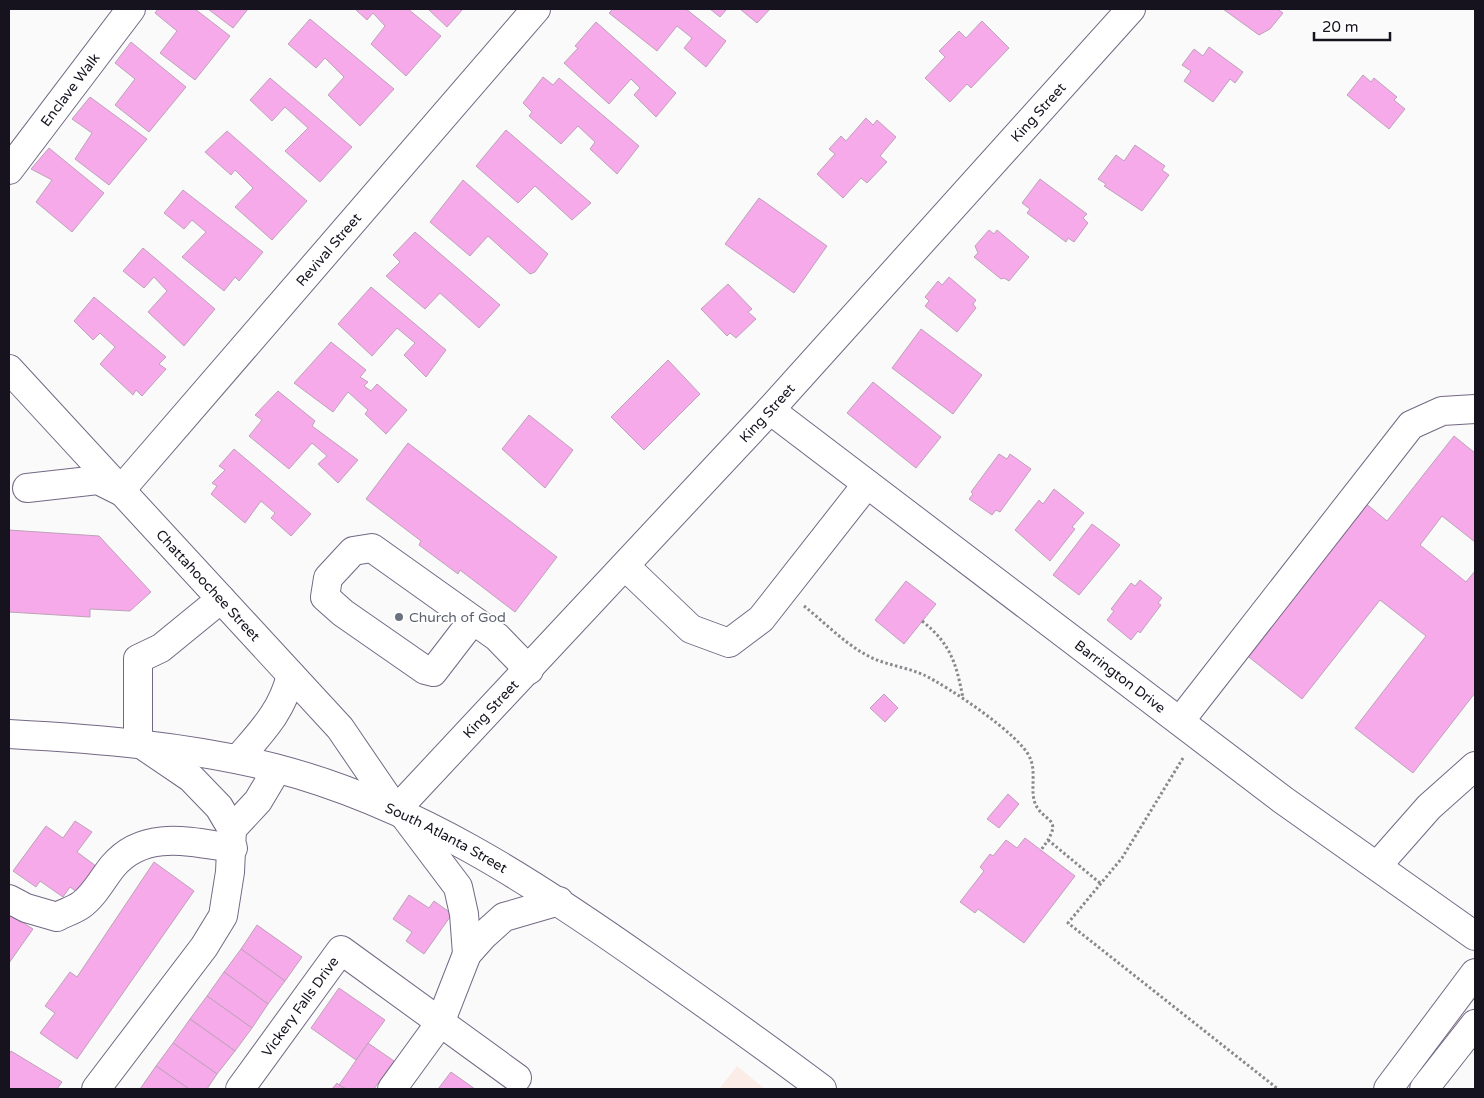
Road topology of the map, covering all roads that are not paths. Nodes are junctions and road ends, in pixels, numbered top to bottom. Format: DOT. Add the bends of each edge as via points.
graph roads {
  1 [pos="131,9"];
  2 [pos="536,9"];
  3 [pos="1131,9"];
  4 [pos="9,170"];
  5 [pos="9,369"];
  6 [pos="1475,409"];
  7 [pos="770,410"];
  8 [pos="867,484"];
  9 [pos="27,488"];
  10 [pos="120,492"];
  11 [pos="625,566"];
  12 [pos="221,599"];
  13 [pos="473,620"];
  14 [pos="529,670"];
  15 [pos="291,675"];
  16 [pos="1188,727"];
  17 [pos="9,734"];
  18 [pos="138,742"];
  19 [pos="238,760"];
  20 [pos="1475,766"];
  21 [pos="277,769"];
  22 [pos="400,812"];
  23 [pos="233,839"];
  24 [pos="1377,866"];
  25 [pos="9,900"];
  26 [pos="559,900"];
  27 [pos="1475,936"];
  28 [pos="467,954"];
  29 [pos="1475,973"];
  30 [pos="440,1023"];
  31 [pos="1475,1024"];
  32 [pos="517,1078"];
  33 [pos="96,1089"];
  34 [pos="240,1089"];
  35 [pos="392,1089"];
  36 [pos="822,1089"];
  37 [pos="1388,1089"];
  38 [pos="1424,1089"];
  1 -- 4 [label="main road, Enclave Walk"];
  2 -- 10 [label="main road, Revival Street"];
  3 -- 7 [label="main road, King Street"];
  5 -- 10 [label="main road, Chattahoochee Street"];
  6 -- 16 [label="main road" via="1442,411 1411,425"];
  7 -- 8 [label="main road, Barrington Drive"];
  7 -- 11 [label="main road, King Street"];
  8 -- 11 [label="main road" via="761,619 729,643 691,629"];
  8 -- 16 [label="main road, Barrington Drive"];
  9 -- 10 [label="main road" via="98,480"];
  10 -- 12 [label="main road, Chattahoochee Street"];
  11 -- 14 [label="main road, King Street"];
  12 -- 15 [label="main road, Chattahoochee Street"];
  12 -- 18 [label="main road" via="161,648 138,659"];
  13 -- 13 [label="main road" via="372,548 353,550 328,578 325,596 343,613 425,670 433,672"];
  13 -- 14 [label="main road" via="497,637"];
  14 -- 22 [label="main road, King Street"];
  15 -- 19 [label="main road" via="279,709"];
  15 -- 22 [label="main road, Chattahoochee Street" via="340,728"];
  16 -- 24 [label="main road, Barrington Drive" via="1283,800"];
  17 -- 18 [label="main road, South Atlanta Street"];
  18 -- 19 [label="main road, South Atlanta Street"];
  18 -- 23 [label="main road" via="191,778 219,808"];
  19 -- 21 [label="main road, South Atlanta Street"];
  20 -- 24 [label="main road" via="1429,806"];
  21 -- 22 [label="main road, South Atlanta Street"];
  21 -- 23 [label="main road"];
  22 -- 26 [label="main road, South Atlanta Street" via="491,859"];
  22 -- 28 [label="main road" via="458,887"];
  23 -- 25 [label="main road" via="155,841 133,847 82,905 57,917"];
  23 -- 33 [label="main road" via="223,916 198,955"];
  24 -- 27 [label="main road, Barrington Drive"];
  26 -- 28 [label="main road" via="504,917"];
  26 -- 36 [label="main road, South Atlanta Street"];
  28 -- 30 [label="main road"];
  29 -- 37 [label="main road"];
  30 -- 32 [label="main road, Vickery Falls Drive"];
  30 -- 34 [label="main road, Vickery Falls Drive" via="341,950"];
  30 -- 35 [label="main road"];
  31 -- 38 [label="main road"];
}
